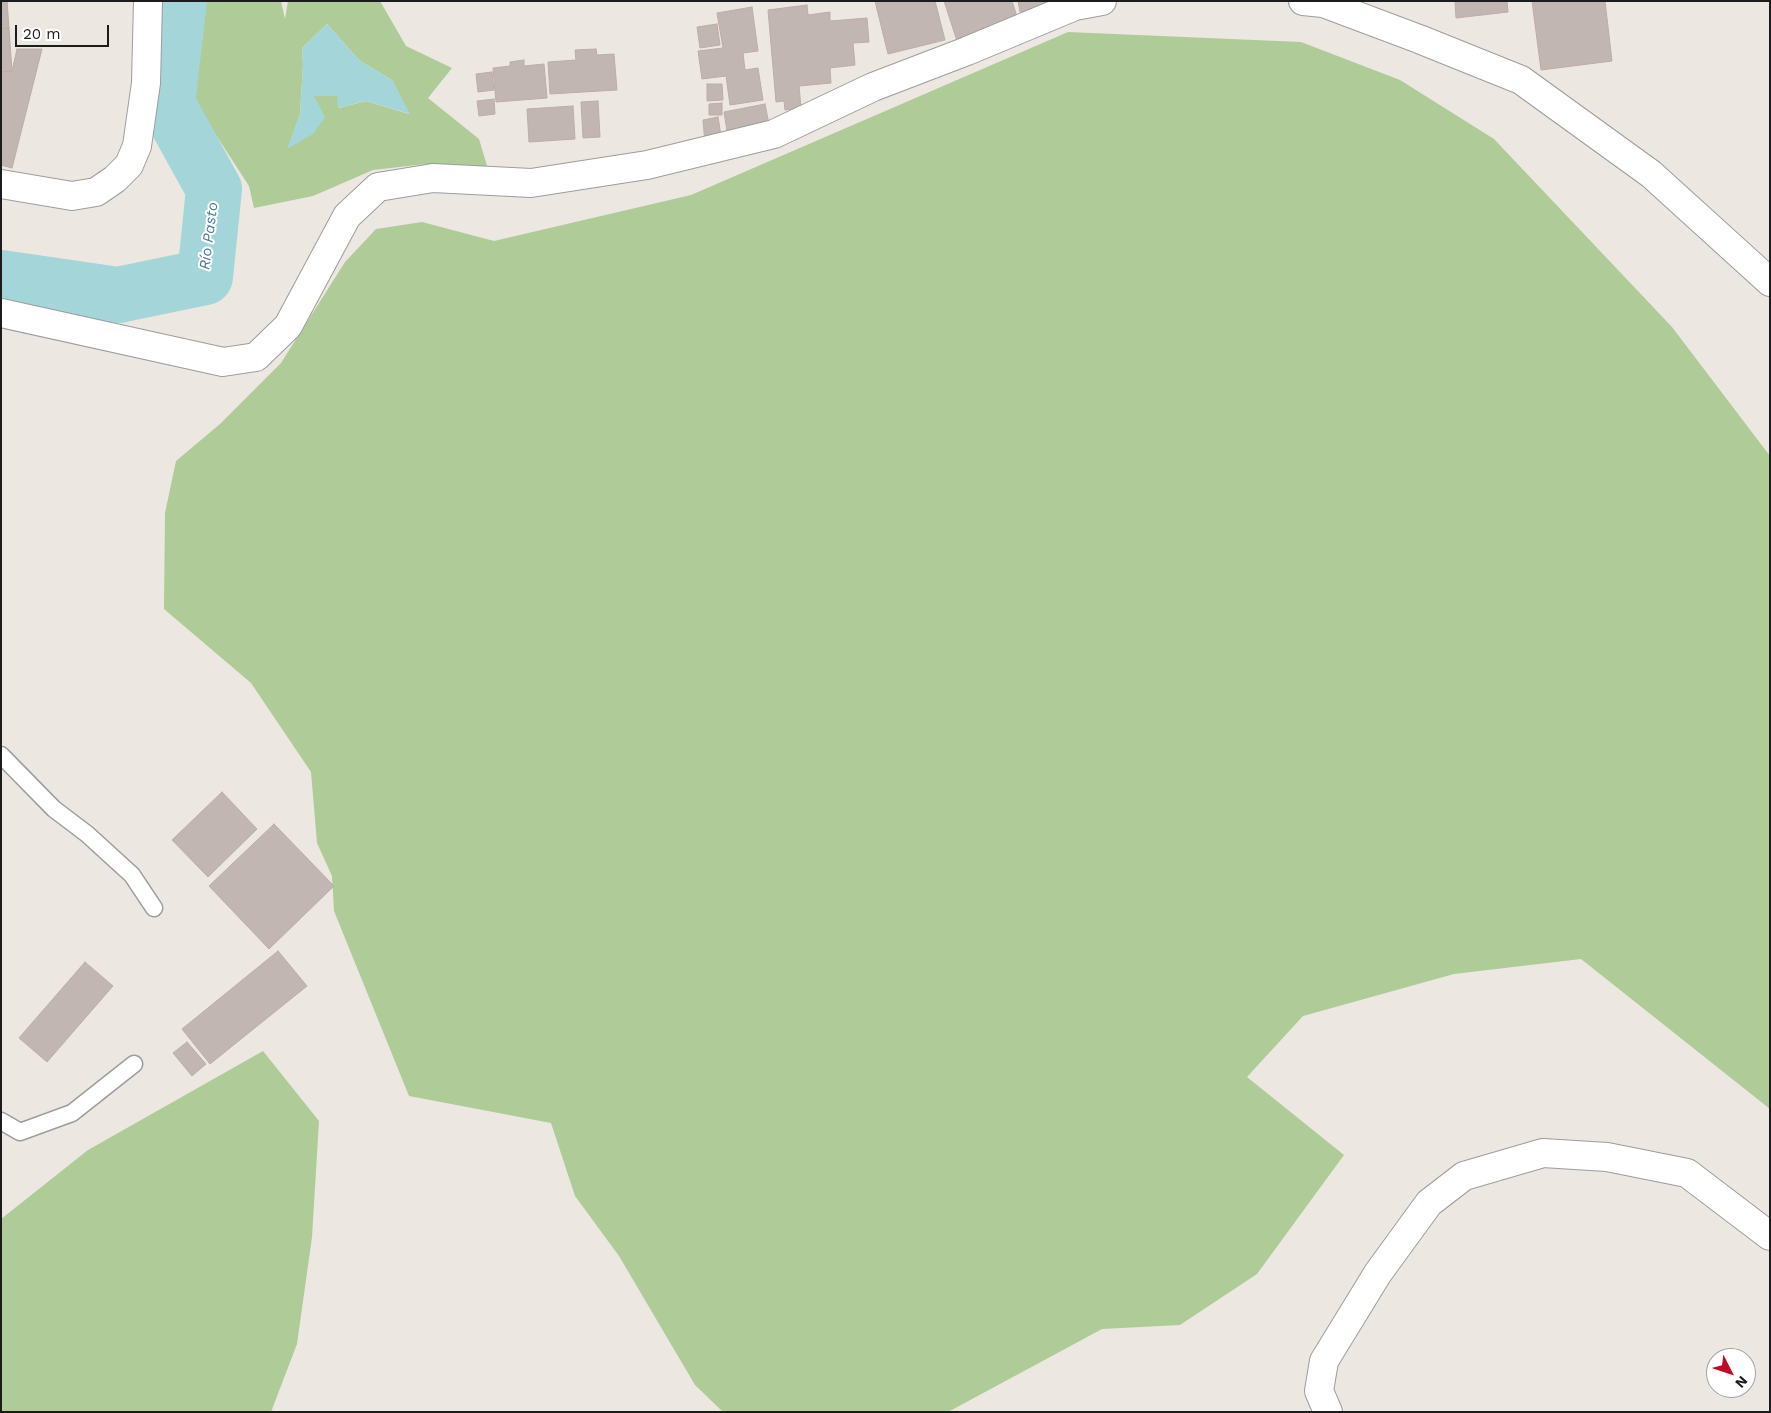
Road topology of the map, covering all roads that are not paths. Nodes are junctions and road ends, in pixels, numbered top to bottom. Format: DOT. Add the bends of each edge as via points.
graph roads {
  1 [pos="148,1"];
  2 [pos="1102,1"];
  3 [pos="1303,1"];
  4 [pos="1,184"];
  5 [pos="1770,282"];
  6 [pos="1,313"];
  7 [pos="1,755"];
  8 [pos="154,908"];
  9 [pos="134,1064"];
  10 [pos="1,1122"];
  11 [pos="1770,1236"];
  12 [pos="1328,1412"];
  1 -- 4 [label="street" via="146,83 136,146 129,165 115,179 88,194 72,196"];
  2 -- 6 [label="street" via="1075,6 872,87 774,134 647,165 531,183 433,178 378,187 347,216 288,326 256,357 223,362"];
  3 -- 5 [label="street" via="1323,3 1521,80 1651,174"];
  7 -- 8 [label="lane" via="54,809 132,875"];
  9 -- 10 [label="lane" via="72,1113 20,1132"];
  11 -- 12 [label="street" via="1688,1173 1678,1171 1607,1158 1543,1153 1464,1176 1429,1202 1378,1273 1324,1361 1319,1391"];
}
